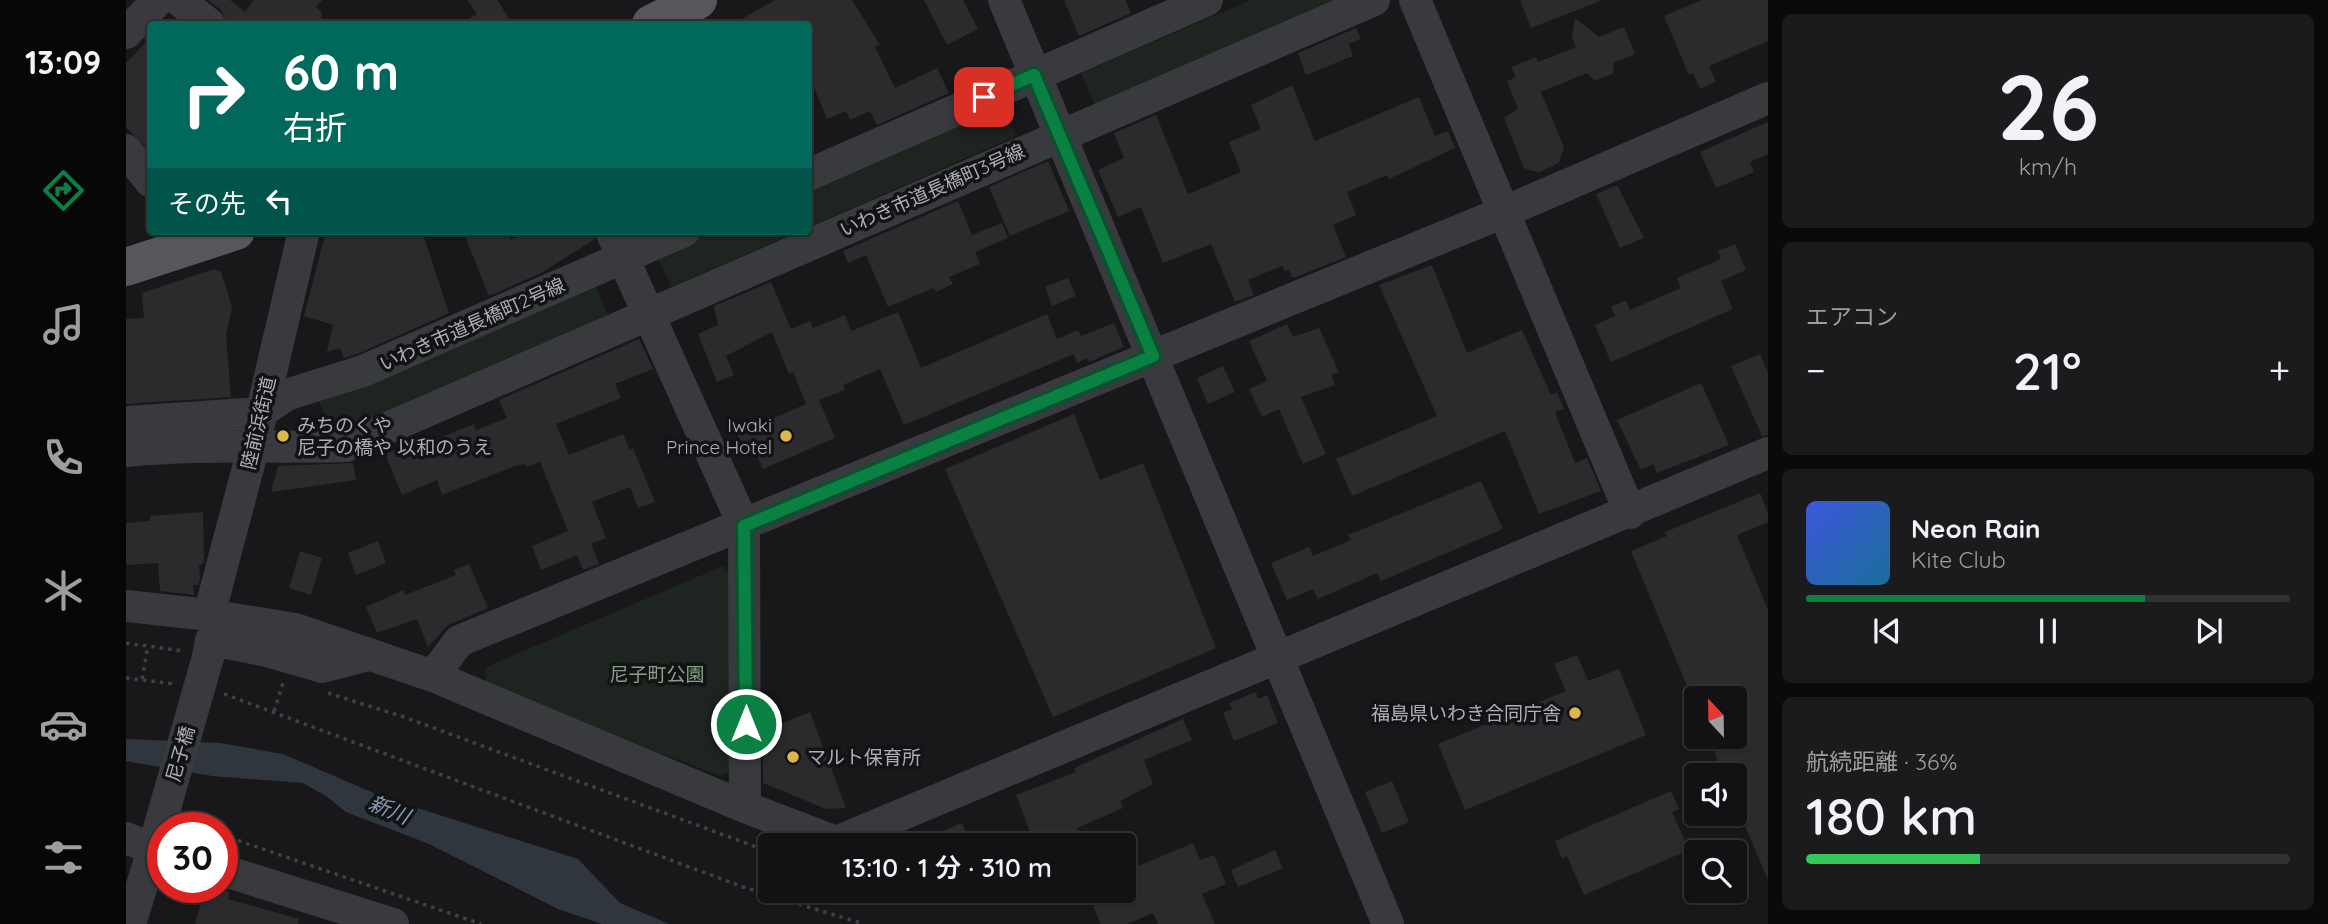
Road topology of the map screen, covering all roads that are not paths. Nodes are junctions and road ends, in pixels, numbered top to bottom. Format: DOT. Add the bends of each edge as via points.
graph roads {
  1 [pos="158,0"];
  2 [pos="180,0"];
  3 [pos="698,0"];
  4 [pos="1004,0"];
  5 [pos="1207,0"];
  6 [pos="1374,0"];
  7 [pos="1415,0"];
  8 [pos="205,21"];
  9 [pos="657,21"];
  10 [pos="126,33"];
  11 [pos="1034,75"];
  12 [pos="1768,98"];
  13 [pos="1059,135"];
  14 [pos="126,150"];
  15 [pos="812,173"];
  16 [pos="147,177"];
  17 [pos="1504,212"];
  18 [pos="303,235"];
  19 [pos="664,235"];
  20 [pos="196,237"];
  21 [pos="618,244"];
  22 [pos="126,267"];
  23 [pos="648,314"];
  24 [pos="1153,356"];
  25 [pos="260,413"];
  26 [pos="126,422"];
  27 [pos="253,449"];
  28 [pos="126,451"];
  29 [pos="1768,453"];
  30 [pos="1630,513"];
  31 [pos="744,526"];
  32 [pos="126,606"];
  33 [pos="209,615"];
  34 [pos="368,654"];
  35 [pos="1279,659"];
  36 [pos="433,676"];
  37 [pos="745,807"];
  38 [pos="158,812"];
  39 [pos="147,847"];
  40 [pos="238,875"];
  41 [pos="130,924"];
  42 [pos="393,924"];
  43 [pos="1388,924"];
  1 -- 10 [label="street"];
  2 -- 8 [label="street"];
  3 -- 9 [label="main road"];
  4 -- 11 [label="street"];
  5 -- 11 [label="street"];
  6 -- 13 [label="street, いわき市道長橋町3号線"];
  7 -- 17 [label="street"];
  11 -- 13 [label="street"];
  11 -- 15 [label="street"];
  12 -- 17 [label="street"];
  13 -- 23 [label="street, いわき市道長橋町3号線"];
  13 -- 24 [label="street"];
  14 -- 16 [label="street"];
  17 -- 24 [label="street"];
  17 -- 30 [label="street"];
  18 -- 25 [label="street, 陸前浜街道"];
  19 -- 21 [label="street, いわき市道長橋町2号線"];
  20 -- 22 [label="main road"];
  21 -- 23 [label="street"];
  21 -- 25 [label="street, いわき市道長橋町2号線" via="363,371 286,395"];
  23 -- 27 [label="street, いわき市道長橋町3号線" via="346,446"];
  23 -- 31 [label="street"];
  24 -- 31 [label="street"];
  24 -- 35 [label="street"];
  25 -- 26 [label="street"];
  25 -- 27 [label="street, 陸前浜街道"];
  27 -- 28 [label="street, いわき市道長橋町3号線" via="187,445"];
  27 -- 33 [label="street, 陸前浜街道"];
  29 -- 30 [label="street"];
  30 -- 35 [label="street"];
  31 -- 36 [label="street" via="459,641"];
  31 -- 37 [label="street"];
  32 -- 33 [label="street"];
  33 -- 34 [label="street" via="295,629"];
  34 -- 36 [label="street"];
  34 -- 38 [label="street, 尼子橋, bridge" via="322,667 211,640"];
  35 -- 37 [label="street" via="836,842"];
  35 -- 43 [label="street"];
  36 -- 37 [label="street"];
  39 -- 41 [label="street, 尼子橋"];
  40 -- 42 [label="street"];
}
